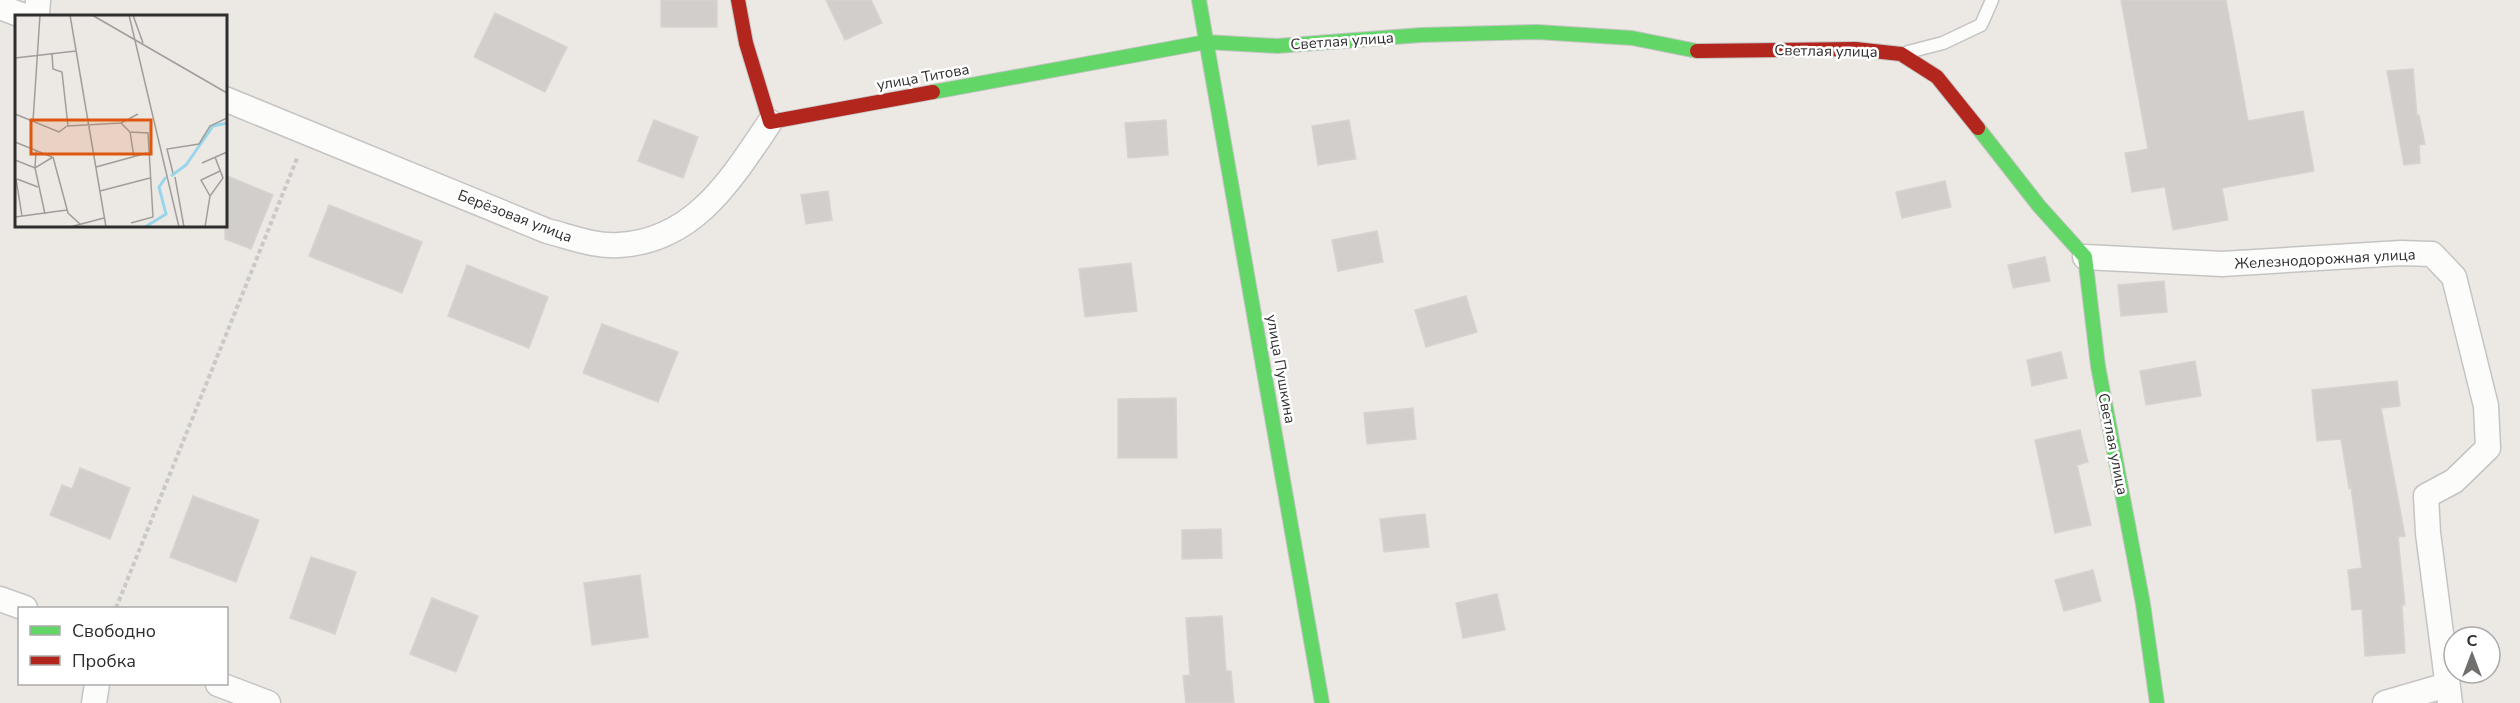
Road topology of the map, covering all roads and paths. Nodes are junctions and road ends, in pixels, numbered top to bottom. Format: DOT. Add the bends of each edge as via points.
graph roads {
  1 [pos="38,0"];
  2 [pos="738,0"];
  3 [pos="1199,0"];
  4 [pos="1992,0"];
  5 [pos="0,7"];
  6 [pos="21,15"];
  7 [pos="37,15"];
  8 [pos="1206,42"];
  9 [pos="1901,54"];
  10 [pos="226,99"];
  11 [pos="770,122"];
  12 [pos="307,133"];
  13 [pos="2085,257"];
  14 [pos="0,599"];
  15 [pos="20,607"];
  16 [pos="117,607"];
  17 [pos="97,685"];
  18 [pos="221,685"];
  19 [pos="2449,694"];
  20 [pos="94,703"];
  21 [pos="268,703"];
  22 [pos="1322,703"];
  23 [pos="2157,703"];
  24 [pos="2385,703"];
  1 -- 7 [label="street"];
  2 -- 11 [label="street" via="746,43"];
  3 -- 8 [label="street, улица Пушкина"];
  4 -- 9 [label="lane" via="1981,25 1943,43"];
  5 -- 6 [label="street"];
  8 -- 9 [label="street, Светлая улица" via="1277,46 1421,35 1537,33 1632,38 1689,51 1855,49"];
  8 -- 11 [label="street, улица Титова"];
  8 -- 22 [label="street, улица Пушкина"];
  9 -- 13 [label="street, Светлая улица" via="1937,77 2039,206"];
  10 -- 12 [label="street, Берёзовая улица"];
  11 -- 12 [label="street, Берёзовая улица" via="730,181 693,219 656,238 620,246 547,231"];
  12 -- 16 [label="path"];
  13 -- 19 [label="street, Железнодорожная улица" via="2222,264 2432,254 2454,277 2486,406 2488,448 2454,481 2426,496"];
  13 -- 23 [label="street, Светлая улица" via="2098,366 2143,604"];
  14 -- 15 [label="street"];
  17 -- 20 [label="street"];
  18 -- 21 [label="street"];
  19 -- 24 [label="street"];
}
